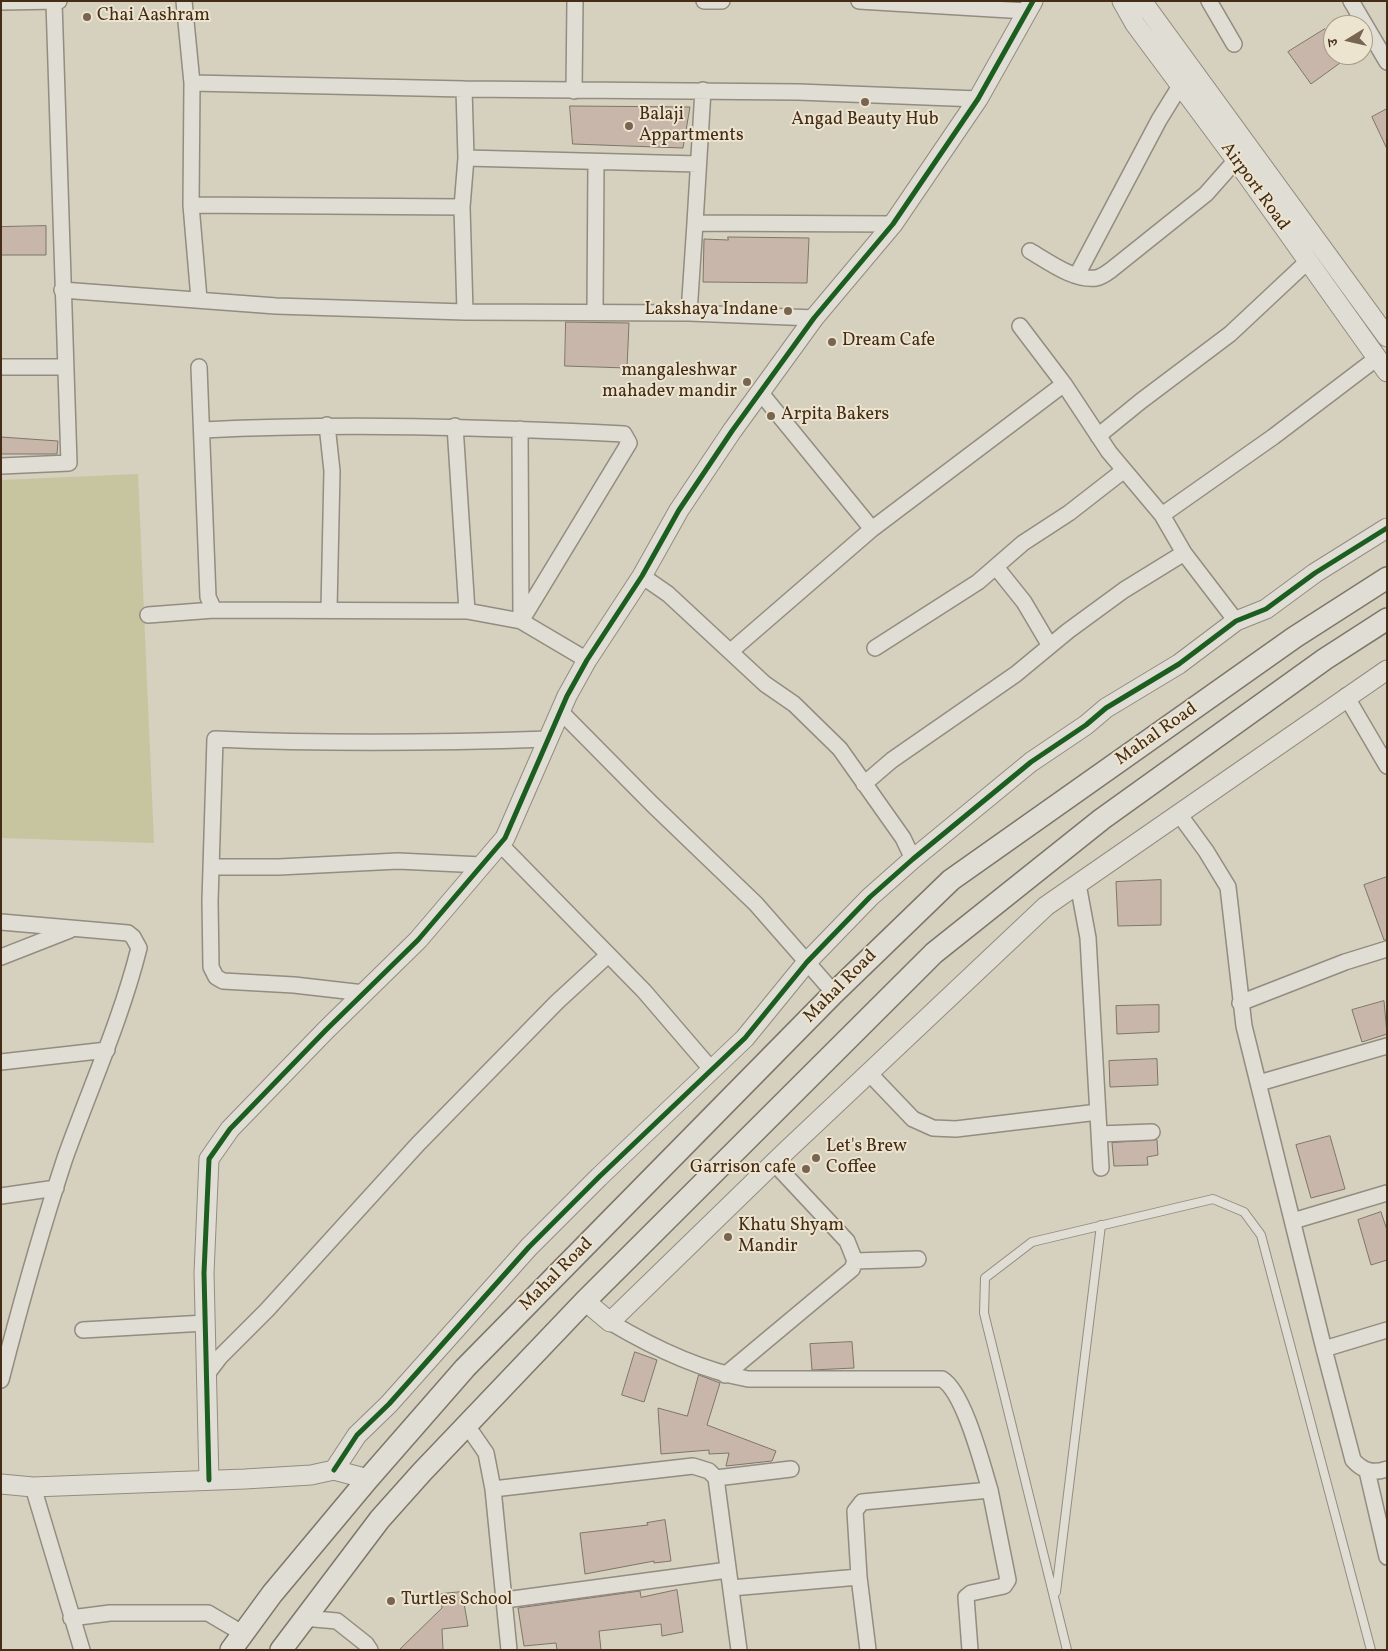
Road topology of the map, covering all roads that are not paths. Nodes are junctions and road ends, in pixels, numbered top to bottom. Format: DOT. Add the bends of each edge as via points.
graph roads {
  1 [pos="59,1"];
  2 [pos="184,1"];
  3 [pos="575,1"];
  4 [pos="704,1"];
  5 [pos="712,1"];
  6 [pos="722,1"];
  7 [pos="860,1"];
  8 [pos="1122,1"];
  9 [pos="1142,1"];
  10 [pos="1209,1"];
  11 [pos="1351,1"];
  12 [pos="1,2"];
  13 [pos="54,2"];
  14 [pos="1029,6"];
  15 [pos="1234,44"];
  16 [pos="1387,62"];
  17 [pos="192,83"];
  18 [pos="1180,86"];
  19 [pos="464,89"];
  20 [pos="702,90"];
  21 [pos="574,91"];
  22 [pos="978,99"];
  23 [pos="466,158"];
  24 [pos="1236,160"];
  25 [pos="596,162"];
  26 [pos="698,164"];
  27 [pos="191,205"];
  28 [pos="462,207"];
  29 [pos="694,223"];
  30 [pos="893,224"];
  31 [pos="1030,251"];
  32 [pos="1308,260"];
  33 [pos="1077,275"];
  34 [pos="62,290"];
  35 [pos="199,299"];
  36 [pos="595,311"];
  37 [pos="465,312"];
  38 [pos="689,312"];
  39 [pos="814,318"];
  40 [pos="1020,326"];
  41 [pos="1387,337"];
  42 [pos="1382,365"];
  43 [pos="1,367"];
  44 [pos="64,367"];
  45 [pos="200,367"];
  46 [pos="1064,384"];
  47 [pos="760,392"];
  48 [pos="327,425"];
  49 [pos="455,426"];
  50 [pos="520,429"];
  51 [pos="203,430"];
  52 [pos="1098,436"];
  53 [pos="1,466"];
  54 [pos="1123,471"];
  55 [pos="1162,515"];
  56 [pos="1387,528"];
  57 [pos="872,529"];
  58 [pos="1184,552"];
  59 [pos="996,567"];
  60 [pos="642,576"];
  61 [pos="1387,578"];
  62 [pos="329,609"];
  63 [pos="214,610"];
  64 [pos="467,611"];
  65 [pos="148,615"];
  66 [pos="1387,619"];
  67 [pos="520,621"];
  68 [pos="1236,621"];
  69 [pos="1050,646"];
  70 [pos="875,648"];
  71 [pos="730,651"];
  72 [pos="587,660"];
  73 [pos="1387,670"];
  74 [pos="1346,696"];
  75 [pos="560,711"];
  76 [pos="548,740"];
  77 [pos="1387,766"];
  78 [pos="864,784"];
  79 [pos="1179,814"];
  80 [pos="500,844"];
  81 [pos="913,859"];
  82 [pos="482,865"];
  83 [pos="211,867"];
  84 [pos="1078,884"];
  85 [pos="1,922"];
  86 [pos="72,929"];
  87 [pos="1387,949"];
  88 [pos="607,956"];
  89 [pos="1,957"];
  90 [pos="807,962"];
  91 [pos="364,993"];
  92 [pos="834,993"];
  93 [pos="1240,1003"];
  94 [pos="1387,1046"];
  95 [pos="107,1050"];
  96 [pos="1,1062"];
  97 [pos="711,1069"];
  98 [pos="869,1073"];
  99 [pos="1259,1083"];
  100 [pos="1098,1112"];
  101 [pos="1152,1132"];
  102 [pos="1099,1134"];
  103 [pos="774,1163"];
  104 [pos="1101,1168"];
  105 [pos="56,1188"];
  106 [pos="1387,1193"];
  107 [pos="1,1196"];
  108 [pos="1293,1221"];
  109 [pos="1101,1225"];
  110 [pos="918,1259"];
  111 [pos="855,1261"];
  112 [pos="585,1301"];
  113 [pos="610,1322"];
  114 [pos="9,1323"];
  115 [pos="205,1323"];
  116 [pos="83,1330"];
  117 [pos="1387,1330"];
  118 [pos="1324,1349"];
  119 [pos="207,1374"];
  120 [pos="725,1374"];
  121 [pos="1,1380"];
  122 [pos="468,1427"];
  123 [pos="791,1468"];
  124 [pos="1387,1469"];
  125 [pos="334,1470"];
  126 [pos="1367,1471"];
  127 [pos="716,1478"];
  128 [pos="368,1479"];
  129 [pos="210,1480"];
  130 [pos="1,1484"];
  131 [pos="33,1487"];
  132 [pos="493,1489"];
  133 [pos="990,1490"];
  134 [pos="1387,1557"];
  135 [pos="728,1570"];
  136 [pos="859,1577"];
  137 [pos="730,1588"];
  138 [pos="1055,1599"];
  139 [pos="506,1600"];
  140 [pos="71,1618"];
  141 [pos="304,1618"];
  142 [pos="236,1641"];
  143 [pos="82,1650"];
  144 [pos="281,1650"];
  145 [pos="370,1650"];
  146 [pos="509,1650"];
  147 [pos="739,1650"];
  148 [pos="868,1650"];
  149 [pos="970,1650"];
  150 [pos="1068,1650"];
  151 [pos="1371,1650"];
  1 -- 13 [label="street"];
  2 -- 17 [label="street"];
  3 -- 21 [label="street"];
  4 -- 5 [label="street"];
  5 -- 6 [label="street"];
  7 -- 14 [label="street"];
  8 -- 18 [label="street, Airport Road"];
  9 -- 41 [label="street, Airport Road"];
  10 -- 15 [label="street"];
  11 -- 16 [label="street"];
  12 -- 13 [label="street"];
  13 -- 34 [label="street"];
  14 -- 22 [label="street"];
  17 -- 19 [label="street"];
  17 -- 27 [label="street"];
  18 -- 24 [label="street, Airport Road"];
  18 -- 33 [label="street"];
  19 -- 21 [label="street"];
  19 -- 23 [label="street"];
  20 -- 21 [label="street"];
  20 -- 22 [label="street"];
  20 -- 26 [label="street"];
  22 -- 30 [label="street"];
  23 -- 25 [label="street"];
  23 -- 28 [label="street"];
  24 -- 32 [label="street, Airport Road"];
  24 -- 33 [label="street" via="1206,194 1111,270 1097,278"];
  25 -- 26 [label="street"];
  25 -- 36 [label="street"];
  26 -- 29 [label="street"];
  27 -- 28 [label="street"];
  27 -- 35 [label="street"];
  28 -- 37 [label="street"];
  29 -- 30 [label="street"];
  29 -- 38 [label="street"];
  30 -- 39 [label="street"];
  31 -- 33 [label="street"];
  32 -- 42 [label="street, Airport Road"];
  32 -- 52 [label="street" via="1230,334"];
  34 -- 35 [label="street"];
  34 -- 44 [label="street"];
  35 -- 37 [label="street" via="276,306"];
  36 -- 37 [label="street"];
  36 -- 38 [label="street"];
  38 -- 39 [label="street"];
  39 -- 47 [label="street"];
  40 -- 46 [label="street"];
  42 -- 55 [label="street"];
  43 -- 44 [label="street"];
  44 -- 53 [label="street" via="69,462"];
  45 -- 51 [label="street"];
  46 -- 52 [label="street"];
  46 -- 57 [label="street"];
  47 -- 57 [label="street"];
  47 -- 60 [label="street" via="679,510"];
  48 -- 49 [label="street"];
  48 -- 51 [label="street"];
  48 -- 62 [label="street" via="332,471"];
  49 -- 50 [label="street"];
  49 -- 64 [label="street"];
  50 -- 67 [label="street"];
  50 -- 67 [label="street" via="624,434 629,443"];
  51 -- 63 [label="street" via="208,597"];
  52 -- 54 [label="street"];
  54 -- 55 [label="street"];
  54 -- 59 [label="street"];
  55 -- 58 [label="street"];
  56 -- 68 [label="street" via="1331,562 1266,609"];
  57 -- 71 [label="street"];
  58 -- 68 [label="street"];
  58 -- 69 [label="street" via="1124,590"];
  59 -- 69 [label="street" via="1024,602"];
  59 -- 70 [label="street"];
  60 -- 71 [label="street" via="668,594"];
  60 -- 72 [label="street"];
  61 -- 92 [label="main road, Mahal Road" via="1294,638 952,880"];
  62 -- 63 [label="street"];
  62 -- 64 [label="street"];
  63 -- 65 [label="street"];
  64 -- 67 [label="street"];
  66 -- 112 [label="main road, Mahal Road" via="1102,819 934,952"];
  67 -- 72 [label="street"];
  68 -- 81 [label="street" via="1179,664 1106,708 1031,762"];
  69 -- 78 [label="street" via="1016,674 892,760"];
  71 -- 78 [label="street" via="765,684 794,704 840,749"];
  72 -- 75 [label="street"];
  73 -- 74 [label="street"];
  74 -- 77 [label="street"];
  74 -- 79 [label="street"];
  75 -- 76 [label="street"];
  75 -- 90 [label="street" via="756,904"];
  76 -- 80 [label="street"];
  76 -- 83 [label="street" via="326,744 215,739"];
  78 -- 81 [label="street" via="903,838"];
  79 -- 84 [label="street"];
  79 -- 93 [label="street" via="1228,887"];
  80 -- 82 [label="street"];
  80 -- 88 [label="street"];
  81 -- 90 [label="street" via="870,897"];
  82 -- 83 [label="street" via="398,861"];
  82 -- 91 [label="street" via="418,940"];
  83 -- 91 [label="street" via="211,967 216,977 223,981"];
  84 -- 98 [label="street" via="1046,906"];
  84 -- 100 [label="street" via="1088,938"];
  85 -- 86 [label="street"];
  86 -- 89 [label="street"];
  86 -- 95 [label="street" via="128,933 139,948"];
  87 -- 93 [label="street" via="1344,962"];
  88 -- 97 [label="street" via="644,991"];
  88 -- 119 [label="street" via="412,1150"];
  90 -- 92 [label="street"];
  90 -- 97 [label="street" via="745,1038"];
  91 -- 115 [label="street" via="230,1129 209,1159"];
  92 -- 128 [label="main road, Mahal Road" via="465,1368"];
  93 -- 99 [label="street"];
  94 -- 99 [label="street"];
  95 -- 96 [label="street"];
  95 -- 105 [label="street"];
  97 -- 125 [label="street" via="529,1247 389,1404 357,1435"];
  98 -- 100 [label="street" via="913,1119 933,1128 956,1129"];
  98 -- 103 [label="street"];
  99 -- 108 [label="street"];
  100 -- 102 [label="street"];
  101 -- 102 [label="street"];
  102 -- 104 [label="street"];
  103 -- 111 [label="street" via="847,1241"];
  103 -- 113 [label="street"];
  105 -- 107 [label="street"];
  105 -- 114 [label="street"];
  106 -- 108 [label="street"];
  108 -- 118 [label="street"];
  109 -- 138 [label="lane"];
  109 -- 138 [label="lane" via="1032,1242 985,1278 984,1313"];
  109 -- 151 [label="lane" via="1213,1198 1244,1212 1261,1235"];
  110 -- 111 [label="street"];
  111 -- 120 [label="street" via="852,1269"];
  112 -- 113 [label="street"];
  112 -- 122 [label="main road, Mahal Road"];
  113 -- 120 [label="street" via="678,1356"];
  114 -- 121 [label="street"];
  115 -- 116 [label="street"];
  115 -- 119 [label="street"];
  117 -- 118 [label="street"];
  118 -- 126 [label="street" via="1354,1460"];
  119 -- 129 [label="street"];
  120 -- 133 [label="street" via="748,1379 942,1379 960,1402"];
  122 -- 132 [label="street" via="486,1452"];
  122 -- 141 [label="main road, Mahal Road" via="380,1519"];
  123 -- 127 [label="street"];
  124 -- 126 [label="street"];
  125 -- 128 [label="street"];
  125 -- 129 [label="street"];
  126 -- 134 [label="street"];
  127 -- 132 [label="street" via="709,1471 693,1466"];
  127 -- 135 [label="street"];
  128 -- 142 [label="main road, Mahal Road"];
  129 -- 131 [label="street"];
  130 -- 131 [label="street"];
  131 -- 140 [label="street"];
  132 -- 139 [label="street" via="498,1554"];
  133 -- 136 [label="street" via="862,1502 855,1511"];
  133 -- 149 [label="street" via="1008,1580 1004,1586 971,1593 966,1598"];
  135 -- 137 [label="street"];
  135 -- 139 [label="street"];
  136 -- 137 [label="street"];
  136 -- 148 [label="street"];
  137 -- 147 [label="street"];
  138 -- 150 [label="lane"];
  139 -- 146 [label="street"];
  140 -- 142 [label="street" via="110,1613 208,1613"];
  140 -- 143 [label="street"];
  141 -- 144 [label="main road, Mahal Road"];
  141 -- 145 [label="street" via="337,1621"];
}
